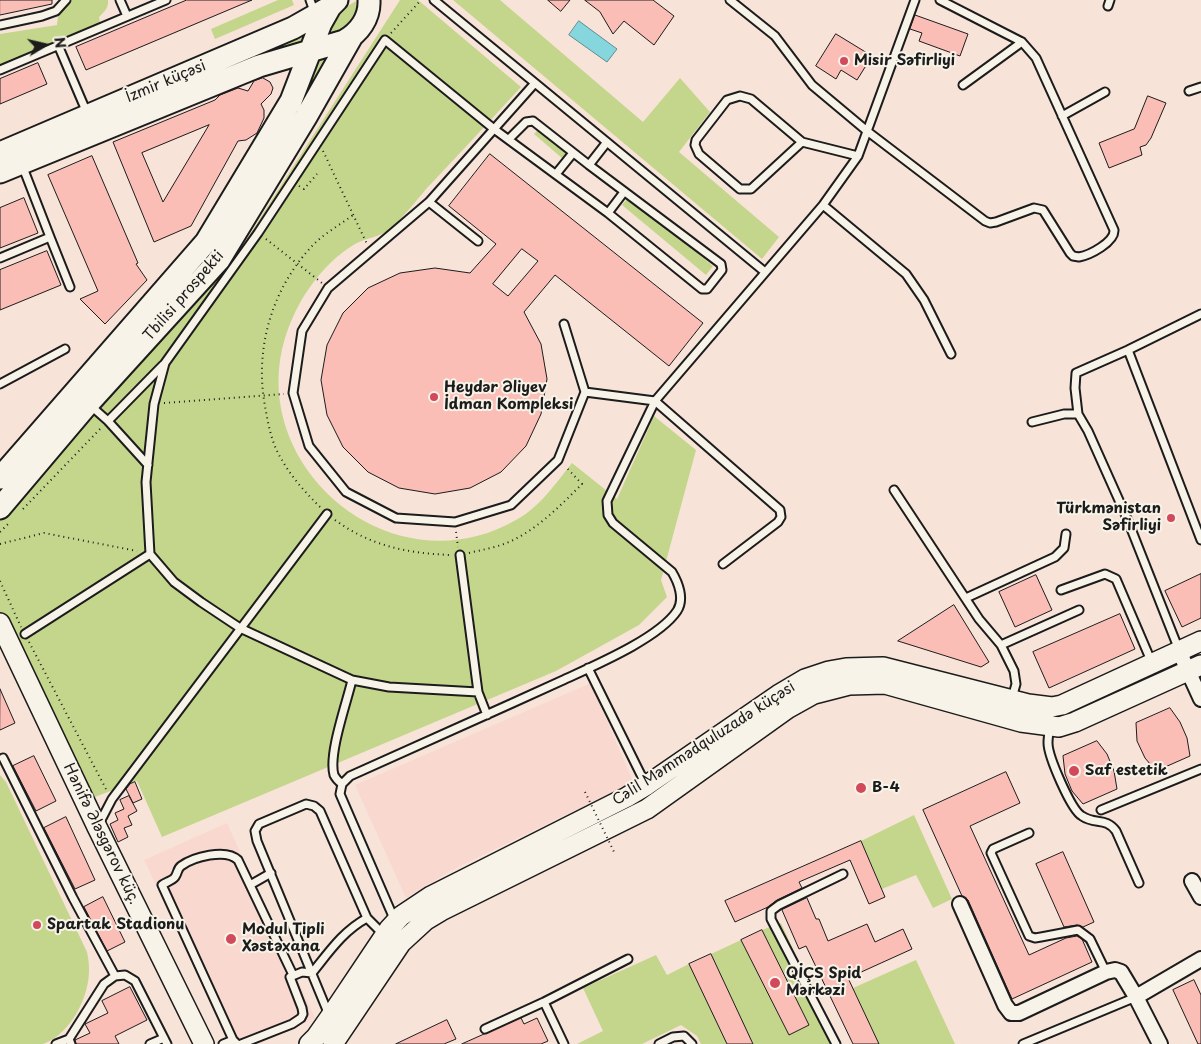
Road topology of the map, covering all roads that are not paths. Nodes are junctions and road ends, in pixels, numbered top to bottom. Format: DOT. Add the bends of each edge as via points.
graph roads {
  1 [pos="66,0"];
  2 [pos="120,0"];
  3 [pos="166,0"];
  4 [pos="369,0"];
  5 [pos="386,0"];
  6 [pos="434,0"];
  7 [pos="730,0"];
  8 [pos="915,0"];
  9 [pos="940,0"];
  10 [pos="323,9"];
  11 [pos="127,16"];
  12 [pos="0,25"];
  13 [pos="350,35"];
  14 [pos="1022,42"];
  15 [pos="58,45"];
  16 [pos="312,49"];
  17 [pos="259,66"];
  18 [pos="0,70"];
  19 [pos="535,83"];
  20 [pos="963,84"];
  21 [pos="1201,87"];
  22 [pos="1189,90"];
  23 [pos="1105,92"];
  24 [pos="291,101"];
  25 [pos="88,116"];
  26 [pos="1062,116"];
  27 [pos="494,129"];
  28 [pos="867,131"];
  29 [pos="509,139"];
  30 [pos="607,142"];
  31 [pos="802,142"];
  32 [pos="573,152"];
  33 [pos="0,153"];
  34 [pos="858,156"];
  35 [pos="22,163"];
  36 [pos="589,165"];
  37 [pos="0,172"];
  38 [pos="556,174"];
  39 [pos="624,192"];
  40 [pos="429,202"];
  41 [pos="823,204"];
  42 [pos="608,213"];
  43 [pos="50,237"];
  44 [pos="478,241"];
  45 [pos="0,258"];
  46 [pos="765,272"];
  47 [pos="70,287"];
  48 [pos="1201,314"];
  49 [pos="564,324"];
  50 [pos="64,349"];
  51 [pos="1128,350"];
  52 [pos="951,354"];
  53 [pos="165,363"];
  54 [pos="0,384"];
  55 [pos="585,392"];
  56 [pos="655,401"];
  57 [pos="88,404"];
  58 [pos="1078,414"];
  59 [pos="108,422"];
  60 [pos="1032,422"];
  61 [pos="148,465"];
  62 [pos="0,478"];
  63 [pos="894,490"];
  64 [pos="11,512"];
  65 [pos="326,514"];
  66 [pos="1066,534"];
  67 [pos="1200,537"];
  68 [pos="150,554"];
  69 [pos="460,555"];
  70 [pos="723,564"];
  71 [pos="1061,590"];
  72 [pos="966,598"];
  73 [pos="1079,610"];
  74 [pos="0,623"];
  75 [pos="240,628"];
  76 [pos="25,634"];
  77 [pos="1201,641"];
  78 [pos="1001,645"];
  79 [pos="1179,651"];
  80 [pos="1152,663"];
  81 [pos="588,668"];
  82 [pos="1195,668"];
  83 [pos="352,680"];
  84 [pos="478,692"];
  85 [pos="1201,699"];
  86 [pos="1012,700"];
  87 [pos="1052,707"];
  88 [pos="487,715"];
  89 [pos="1050,727"];
  90 [pos="3,758"];
  91 [pos="1201,768"];
  92 [pos="342,784"];
  93 [pos="646,785"];
  94 [pos="1101,810"];
  95 [pos="97,827"];
  96 [pos="1029,833"];
  97 [pos="271,873"];
  98 [pos="843,874"];
  99 [pos="1192,881"];
  100 [pos="1139,883"];
  101 [pos="250,885"];
  102 [pos="1201,898"];
  103 [pos="960,904"];
  104 [pos="367,918"];
  105 [pos="390,929"];
  106 [pos="408,936"];
  107 [pos="628,959"];
  108 [pos="1201,959"];
  109 [pos="1106,972"];
  110 [pos="312,973"];
  111 [pos="293,975"];
  112 [pos="115,976"];
  113 [pos="1136,996"];
  114 [pos="544,1002"];
  115 [pos="485,1029"];
  116 [pos="336,1030"];
  117 [pos="165,1041"];
  118 [pos="70,1042"];
  119 [pos="235,1042"];
  120 [pos="56,1044"];
  121 [pos="150,1044"];
  122 [pos="204,1044"];
  123 [pos="223,1044"];
  124 [pos="241,1044"];
  125 [pos="309,1044"];
  126 [pos="564,1044"];
  127 [pos="658,1044"];
  128 [pos="692,1044"];
  129 [pos="836,1044"];
  130 [pos="1023,1044"];
  131 [pos="1160,1044"];
  1 -- 12 [label="lane" via="56,11"];
  2 -- 11 [label="lane"];
  3 -- 11 [label="lane"];
  4 -- 13 [label="main road" via="368,12"];
  5 -- 13 [label="main road, Tbilisi prospekti"];
  6 -- 19 [label="lane"];
  7 -- 28 [label="lane" via="775,36 812,85"];
  8 -- 28 [label="lane"];
  9 -- 14 [label="lane"];
  10 -- 13 [label="main road" via="324,38 331,43"];
  10 -- 16 [label="main road, Tbilisi prospekti"];
  10 -- 25 [label="main road, İzmir küçəsi" via="293,28"];
  11 -- 15 [label="lane"];
  13 -- 16 [label="main road, İzmir küçəsi"];
  13 -- 57 [label="main road, Tbilisi prospekti" via="306,117 218,260"];
  14 -- 20 [label="lane"];
  14 -- 26 [label="lane" via="1036,58"];
  15 -- 18 [label="lane"];
  15 -- 25 [label="lane"];
  16 -- 17 [label="main road, İzmir küçəsi"];
  16 -- 24 [label="main road, Tbilisi prospekti"];
  17 -- 24 [label="main road" via="272,67 288,79"];
  17 -- 35 [label="main road, İzmir küçəsi"];
  19 -- 27 [label="lane"];
  19 -- 30 [label="lane"];
  21 -- 22 [label="lane"];
  23 -- 26 [label="lane"];
  24 -- 62 [label="main road, Tbilisi prospekti" via="206,242"];
  25 -- 33 [label="main road, İzmir küçəsi"];
  26 -- 28 [label="lane" via="1115,235 1111,241 1079,257 1070,253 1043,210 1034,208 996,222 985,221"];
  27 -- 29 [label="lane"];
  27 -- 40 [label="lane"];
  27 -- 53 [label="lane" via="384,40 258,233"];
  28 -- 34 [label="lane"];
  29 -- 32 [label="lane" via="526,122 533,122"];
  29 -- 38 [label="lane"];
  30 -- 36 [label="lane"];
  30 -- 46 [label="lane"];
  31 -- 31 [label="lane" via="751,99 740,96 727,100 696,140 696,145 699,154 745,190 751,189"];
  31 -- 34 [label="lane"];
  32 -- 36 [label="lane"];
  32 -- 38 [label="lane"];
  34 -- 41 [label="lane"];
  35 -- 37 [label="main road, İzmir küçəsi"];
  35 -- 43 [label="lane"];
  36 -- 39 [label="lane"];
  38 -- 42 [label="lane"];
  39 -- 42 [label="lane"];
  39 -- 42 [label="lane" via="721,264 722,270 707,289 702,289"];
  40 -- 44 [label="lane"];
  40 -- 55 [label="lane" via="328,288 302,331 293,393 309,446 346,492 396,518 455,522 511,505 558,460"];
  41 -- 46 [label="lane"];
  41 -- 52 [label="lane" via="906,274 924,300"];
  43 -- 45 [label="lane"];
  43 -- 47 [label="lane"];
  46 -- 56 [label="lane"];
  48 -- 51 [label="lane"];
  49 -- 55 [label="lane"];
  50 -- 54 [label="lane"];
  51 -- 58 [label="lane" via="1076,373"];
  51 -- 67 [label="lane"];
  53 -- 59 [label="lane"];
  53 -- 61 [label="lane" via="154,404"];
  55 -- 56 [label="lane"];
  56 -- 70 [label="lane" via="780,510 778,522"];
  56 -- 81 [label="lane" via="607,501 608,515 613,523 672,572 681,592 678,610 654,634"];
  57 -- 59 [label="lane"];
  57 -- 64 [label="main road, Tbilisi prospekti"];
  58 -- 60 [label="lane"];
  58 -- 79 [label="lane" via="1126,516"];
  59 -- 61 [label="lane"];
  61 -- 68 [label="lane"];
  63 -- 72 [label="lane"];
  65 -- 75 [label="lane"];
  66 -- 72 [label="lane" via="1064,548 1056,557"];
  68 -- 75 [label="lane" via="174,582"];
  68 -- 76 [label="lane"];
  69 -- 84 [label="lane"];
  71 -- 80 [label="lane" via="1105,574 1116,579"];
  72 -- 78 [label="lane"];
  73 -- 78 [label="lane"];
  74 -- 95 [label="main road, Hənifə Ələsgərov küç."];
  75 -- 83 [label="lane"];
  75 -- 95 [label="lane" via="112,799"];
  77 -- 79 [label="main road, Cəlil Məmmədquluzadə küçəsi"];
  78 -- 86 [label="lane" via="1014,671 1016,684"];
  79 -- 80 [label="main road, Cəlil Məmmədquluzadə küçəsi"];
  79 -- 82 [label="street"];
  80 -- 87 [label="main road, Cəlil Məmmədquluzadə küçəsi" via="1086,695"];
  81 -- 88 [label="lane"];
  81 -- 93 [label="lane"];
  82 -- 85 [label="street"];
  82 -- 89 [label="main road, Cəlil Məmmədquluzadə küçəsi" via="1066,726"];
  83 -- 84 [label="lane" via="390,687"];
  83 -- 92 [label="lane" via="335,748 334,772"];
  84 -- 88 [label="lane"];
  86 -- 87 [label="main road, Cəlil Məmmədquluzadə küçəsi"];
  86 -- 93 [label="main road, Cəlil Məmmədquluzadə küçəsi" via="883,666 829,671 805,679 778,695"];
  87 -- 89 [label="main road"];
  88 -- 92 [label="lane" via="350,776"];
  89 -- 100 [label="lane" via="1048,743 1074,810 1092,821 1111,824"];
  89 -- 106 [label="main road, Cəlil Məmmədquluzadə küçəsi" via="885,684 849,685 814,694 787,709 648,809 441,911"];
  90 -- 112 [label="lane"];
  91 -- 94 [label="lane"];
  92 -- 105 [label="lane" via="340,794"];
  93 -- 105 [label="main road, Cəlil Məmmədquluzadə küçəsi" via="431,896 401,916"];
  95 -- 122 [label="main road, Hənifə Ələsgərov küç."];
  96 -- 109 [label="lane" via="991,852 1029,936 1034,938 1078,930 1090,939"];
  97 -- 101 [label="lane"];
  97 -- 104 [label="lane" via="255,831 259,824 306,804 314,806 320,811"];
  97 -- 110 [label="lane"];
  98 -- 129 [label="lane" via="771,911 771,919"];
  99 -- 102 [label="street"];
  101 -- 111 [label="lane"];
  101 -- 119 [label="lane" via="234,856 216,854 183,865 173,879 161,887"];
  103 -- 109 [label="street" via="1011,1013 1019,1013"];
  104 -- 105 [label="lane"];
  104 -- 110 [label="lane" via="340,938"];
  105 -- 106 [label="main road"];
  105 -- 116 [label="main road, Cəlil Məmmədquluzadə küçəsi"];
  106 -- 116 [label="main road, Cəlil Məmmədquluzadə küçəsi"];
  107 -- 114 [label="lane"];
  108 -- 113 [label="street"];
  109 -- 113 [label="street" via="1121,972"];
  110 -- 111 [label="lane"];
  110 -- 116 [label="lane"];
  111 -- 124 [label="lane" via="289,979 302,1008 301,1018"];
  112 -- 117 [label="lane" via="125,975 136,981"];
  112 -- 118 [label="lane" via="104,984"];
  113 -- 130 [label="lane"];
  113 -- 131 [label="street"];
  114 -- 115 [label="lane"];
  114 -- 126 [label="lane"];
  116 -- 125 [label="main road, Cəlil Məmmədquluzadə küçəsi" via="316,1037"];
  117 -- 121 [label="lane"];
  118 -- 120 [label="lane"];
  119 -- 123 [label="lane"];
  127 -- 128 [label="lane" via="672,1037 684,1036"];
}
